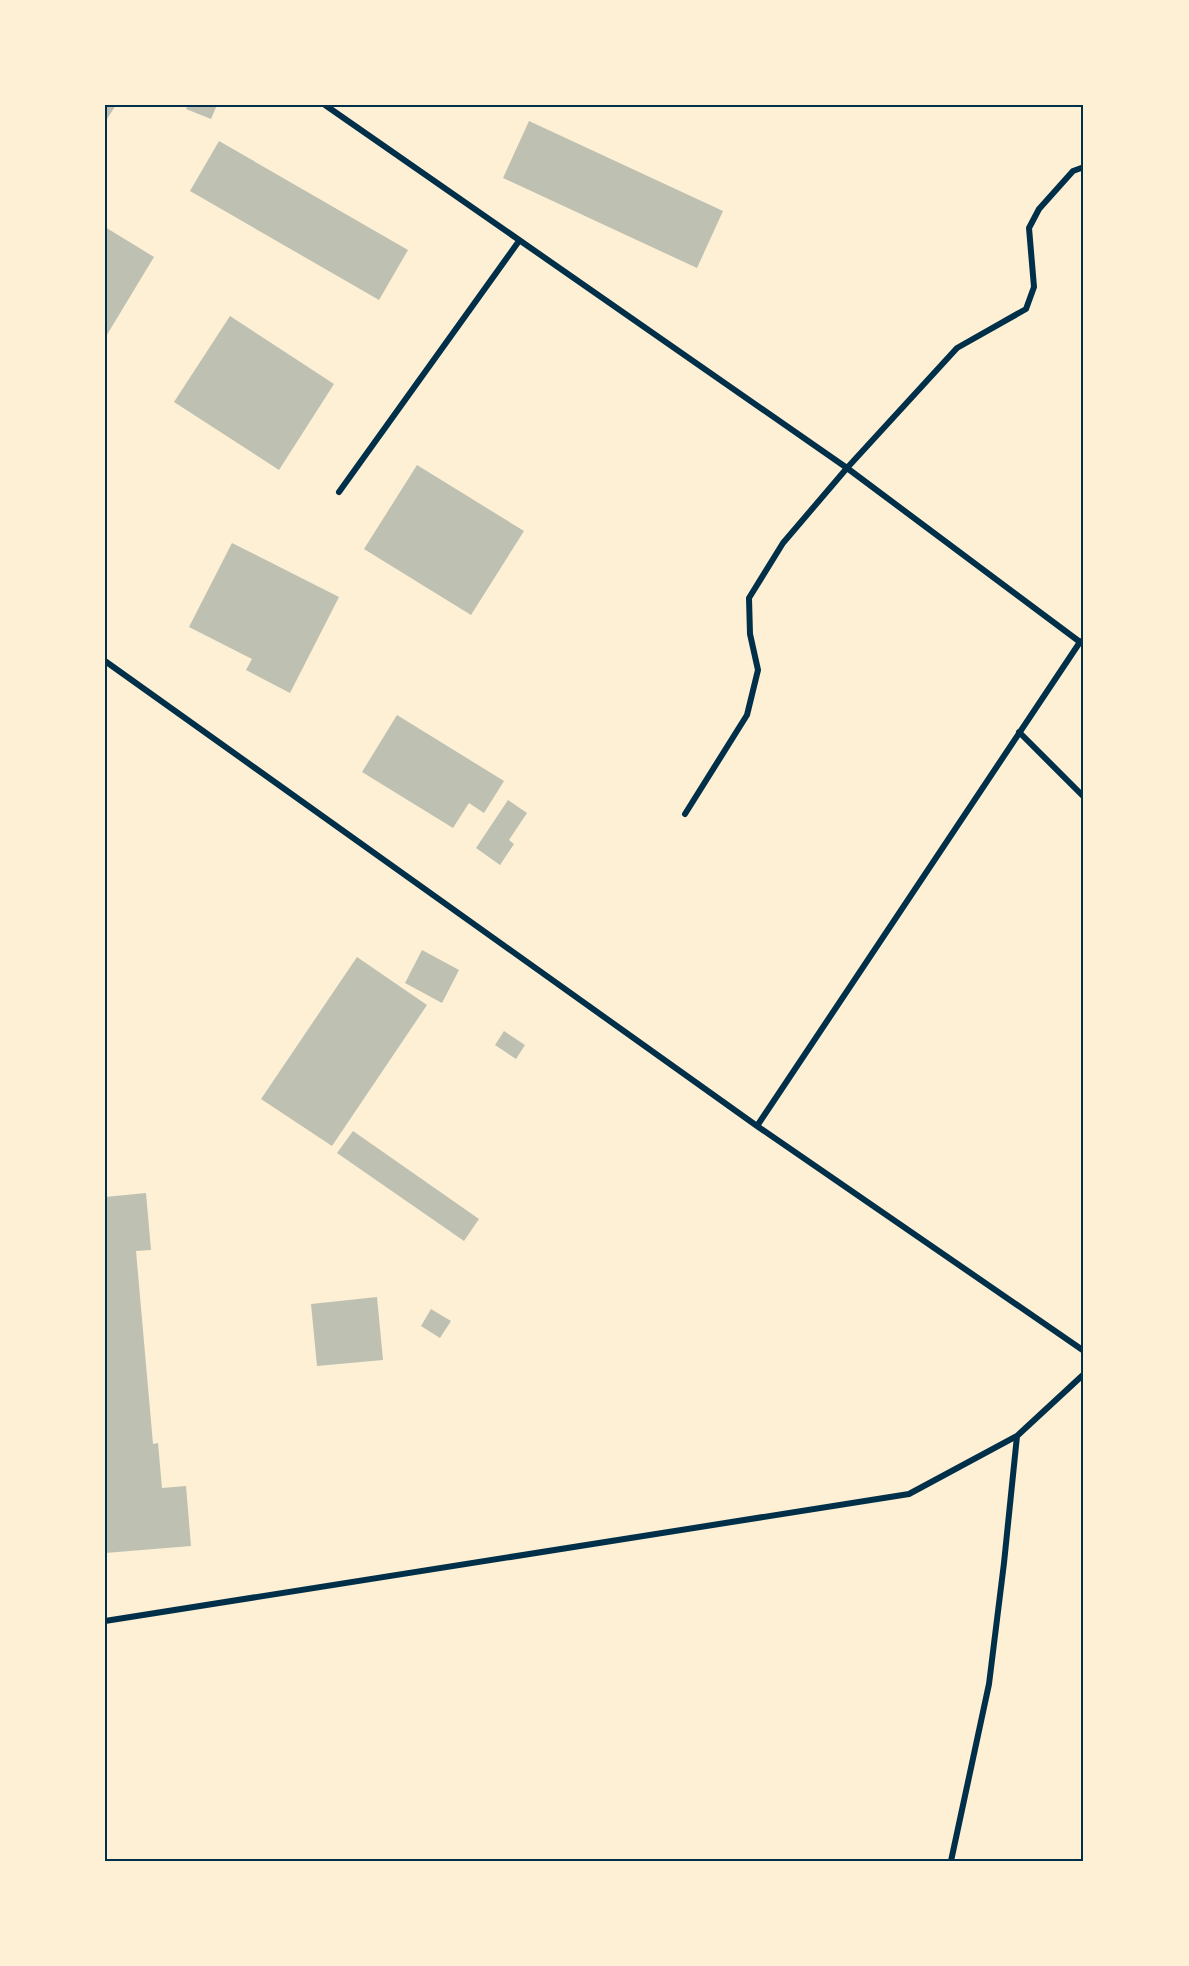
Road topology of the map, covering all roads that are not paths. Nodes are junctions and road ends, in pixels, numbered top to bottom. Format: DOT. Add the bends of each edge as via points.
graph roads {
  1 [pos="325,105"];
  2 [pos="1084,167"];
  3 [pos="519,241"];
  4 [pos="847,468"];
  5 [pos="339,492"];
  6 [pos="1082,641"];
  7 [pos="105,661"];
  8 [pos="1019,732"];
  9 [pos="1084,797"];
  10 [pos="685,814"];
  11 [pos="757,1126"];
  12 [pos="1084,1351"];
  13 [pos="1084,1374"];
  14 [pos="1017,1436"];
  15 [pos="105,1621"];
  16 [pos="951,1861"];
  1 -- 3 [label="street"];
  2 -- 4 [label="street" via="1073,171 1039,209 1029,228 1034,287 1026,309 957,348"];
  3 -- 4 [label="street"];
  3 -- 5 [label="street"];
  4 -- 6 [label="street"];
  4 -- 10 [label="street" via="783,543 748,598 750,634 758,669 747,715"];
  6 -- 8 [label="street"];
  7 -- 11 [label="street"];
  8 -- 9 [label="street"];
  8 -- 11 [label="street"];
  11 -- 12 [label="street"];
  13 -- 14 [label="street"];
  14 -- 15 [label="street" via="909,1494"];
  14 -- 16 [label="street" via="989,1684"];
}
